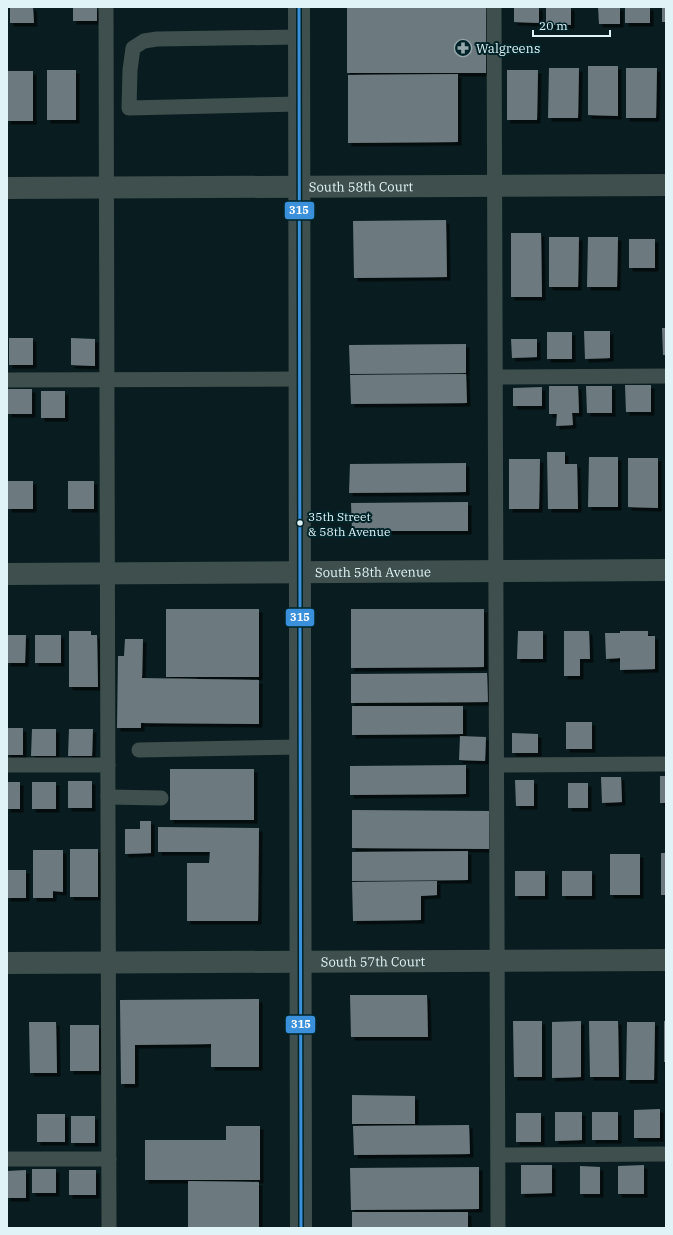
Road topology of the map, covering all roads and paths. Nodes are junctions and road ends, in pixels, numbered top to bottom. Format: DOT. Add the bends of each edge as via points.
graph roads {
  1 [pos="106,7"];
  2 [pos="299,7"];
  3 [pos="494,7"];
  4 [pos="299,37"];
  5 [pos="299,104"];
  6 [pos="666,185"];
  7 [pos="495,186"];
  8 [pos="299,187"];
  9 [pos="7,188"];
  10 [pos="106,188"];
  11 [pos="666,376"];
  12 [pos="496,377"];
  13 [pos="299,379"];
  14 [pos="7,380"];
  15 [pos="107,380"];
  16 [pos="666,570"];
  17 [pos="496,571"];
  18 [pos="300,572"];
  19 [pos="107,573"];
  20 [pos="7,574"];
  21 [pos="300,747"];
  22 [pos="139,750"];
  23 [pos="666,764"];
  24 [pos="7,765"];
  25 [pos="108,765"];
  26 [pos="497,765"];
  27 [pos="108,797"];
  28 [pos="161,798"];
  29 [pos="666,960"];
  30 [pos="497,961"];
  31 [pos="109,962"];
  32 [pos="300,962"];
  33 [pos="7,963"];
  34 [pos="666,1154"];
  35 [pos="498,1155"];
  36 [pos="7,1159"];
  37 [pos="109,1159"];
  38 [pos="109,1228"];
  39 [pos="301,1228"];
  40 [pos="498,1228"];
  1 -- 10 [label="lane"];
  2 -- 4 [label="street"];
  3 -- 7 [label="lane"];
  4 -- 5 [label="street"];
  4 -- 5 [label="lane" via="144,41 133,48 129,108"];
  5 -- 8 [label="street"];
  6 -- 7 [label="street, South 58th Court"];
  7 -- 8 [label="street, South 58th Court"];
  7 -- 12 [label="lane"];
  8 -- 10 [label="street, South 58th Court"];
  8 -- 13 [label="street"];
  9 -- 10 [label="street, South 58th Court"];
  10 -- 15 [label="lane"];
  11 -- 12 [label="lane"];
  12 -- 17 [label="lane"];
  13 -- 15 [label="lane"];
  13 -- 18 [label="street"];
  14 -- 15 [label="lane"];
  15 -- 19 [label="lane"];
  16 -- 17 [label="street, South 58th Avenue"];
  17 -- 18 [label="street, South 58th Avenue"];
  17 -- 26 [label="lane"];
  18 -- 19 [label="street, South 58th Avenue"];
  18 -- 21 [label="street"];
  19 -- 20 [label="street, South 58th Avenue"];
  19 -- 25 [label="lane"];
  21 -- 22 [label="lane"];
  21 -- 32 [label="street"];
  23 -- 26 [label="lane"];
  24 -- 25 [label="lane"];
  25 -- 27 [label="lane"];
  26 -- 30 [label="lane"];
  27 -- 28 [label="lane"];
  27 -- 31 [label="lane"];
  29 -- 30 [label="street, South 57th Court"];
  30 -- 32 [label="street, South 57th Court"];
  30 -- 35 [label="lane"];
  31 -- 32 [label="street, South 57th Court"];
  31 -- 33 [label="street, South 57th Court"];
  31 -- 37 [label="lane"];
  32 -- 39 [label="street"];
  34 -- 35 [label="lane"];
  35 -- 40 [label="lane"];
  36 -- 37 [label="lane"];
  37 -- 38 [label="lane"];
}
